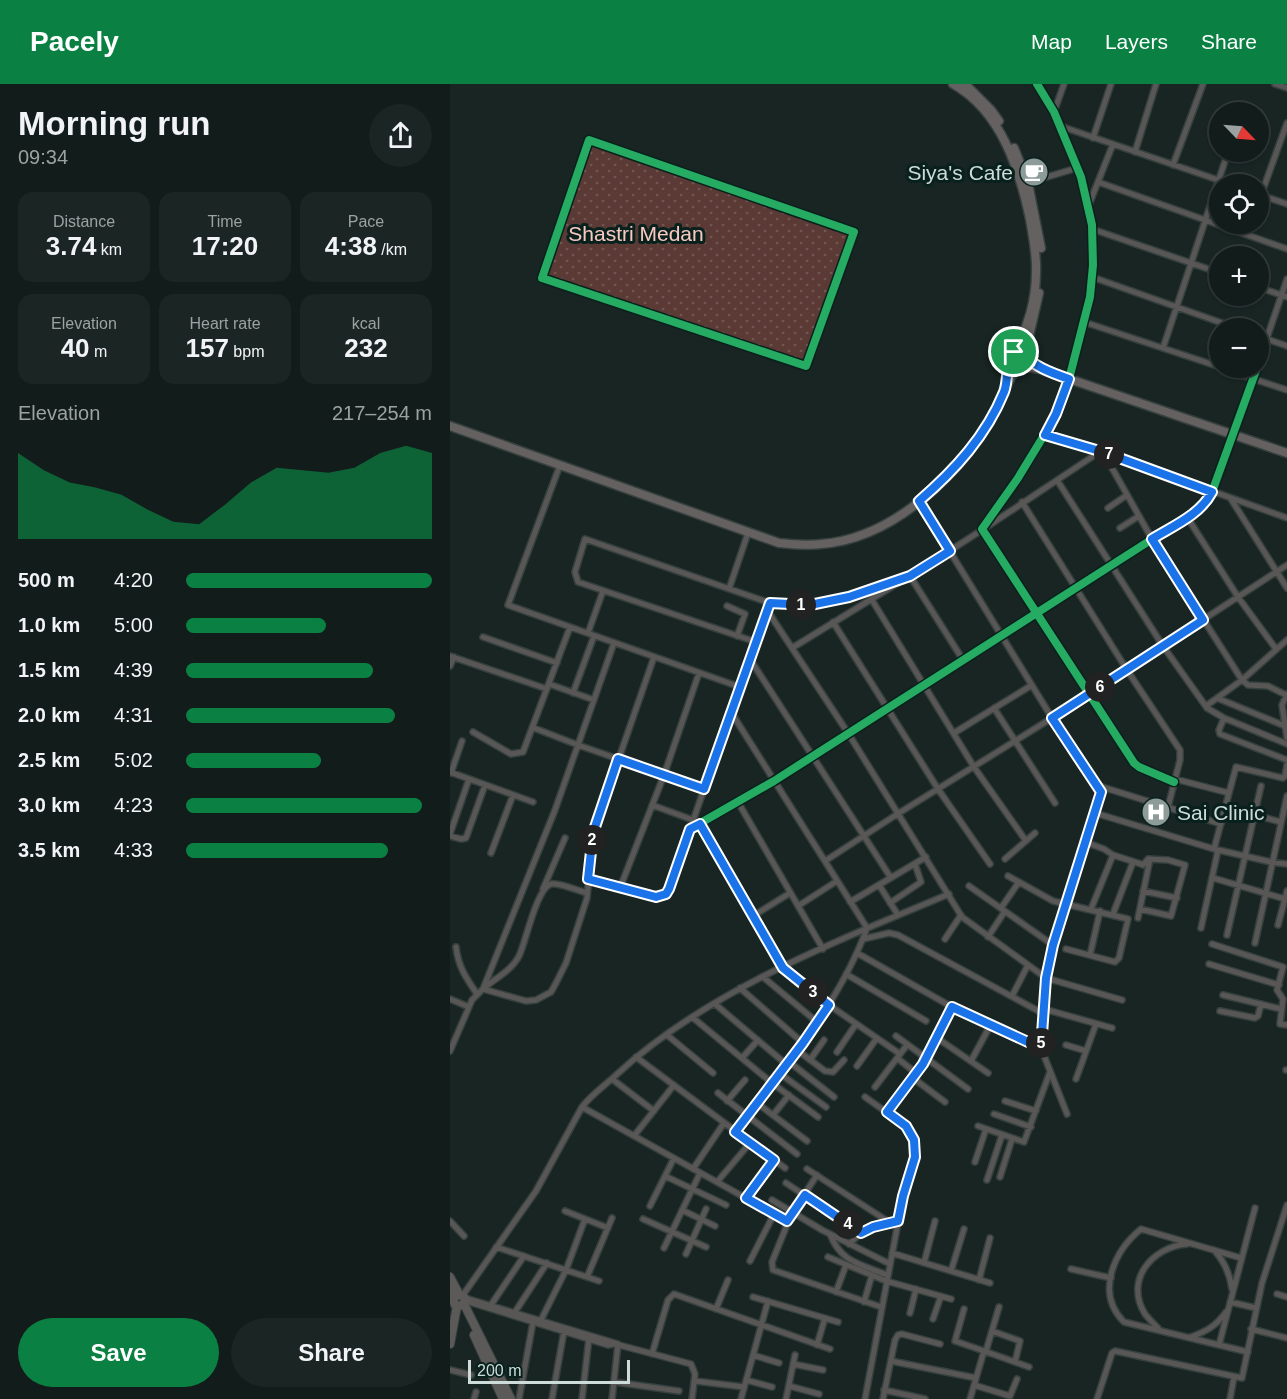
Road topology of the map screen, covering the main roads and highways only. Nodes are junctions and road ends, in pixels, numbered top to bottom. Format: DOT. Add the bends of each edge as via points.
graph roads {
  1 [pos="953,84"];
  2 [pos="964,84"];
  3 [pos="1025,184"];
  4 [pos="1017,360"];
  5 [pos="450,426"];
  6 [pos="1287,453"];
  7 [pos="450,1277"];
  8 [pos="450,1288"];
  9 [pos="460,1300"];
  10 [pos="450,1320"];
  11 [pos="450,1344"];
  12 [pos="503,1399"];
  13 [pos="511,1399"];
  1 -- 3 [label="main road" via="992,121"];
  2 -- 3 [label="main road" via="991,110 1007,134 1020,159"];
  3 -- 4 [label="main road" via="1036,273"];
  4 -- 5 [label="main road" via="989,423 944,479 887,524 854,538 822,544 779,543"];
  4 -- 6 [label="main road"];
  7 -- 9 [label="main road"];
  8 -- 9 [label="main road"];
  9 -- 10 [label="main road"];
  9 -- 11 [label="main road"];
  9 -- 12 [label="main road"];
  9 -- 13 [label="main road"];
}
